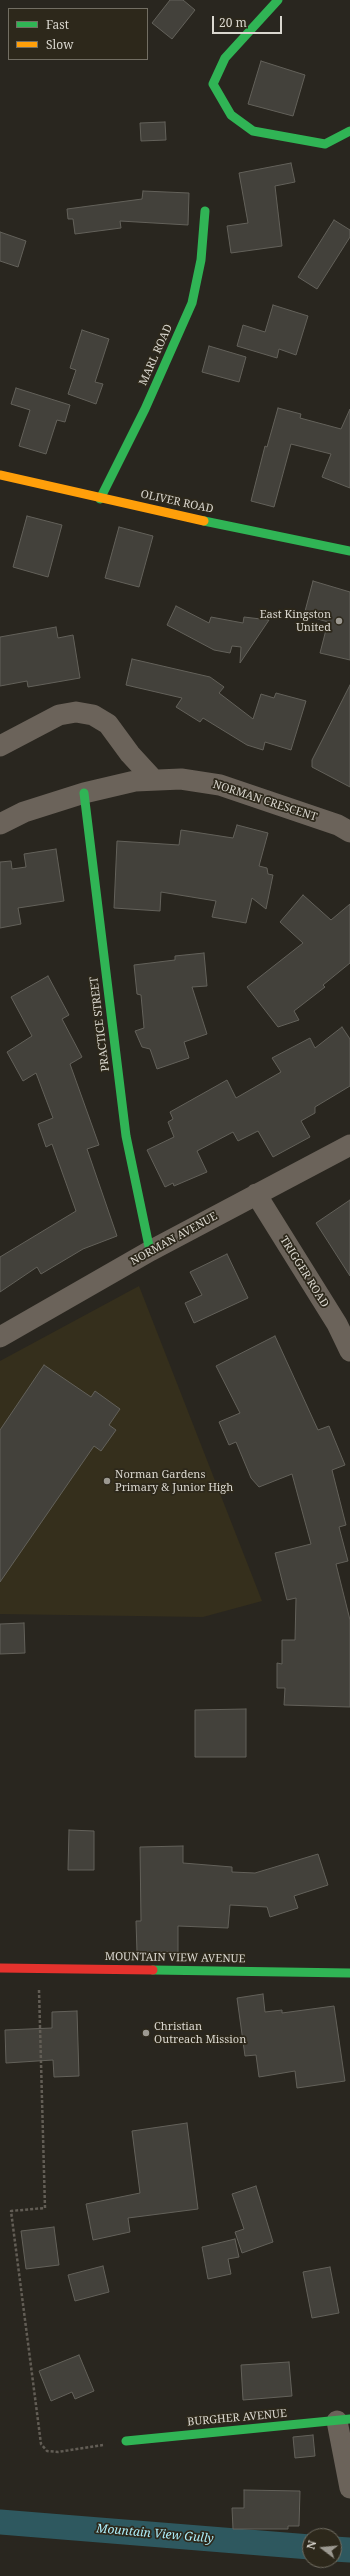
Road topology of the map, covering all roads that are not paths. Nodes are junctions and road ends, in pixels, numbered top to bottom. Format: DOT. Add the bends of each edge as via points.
graph roads {
  1 [pos="278,0"];
  2 [pos="350,131"];
  3 [pos="205,211"];
  4 [pos="0,475"];
  5 [pos="100,499"];
  6 [pos="350,551"];
  7 [pos="0,746"];
  8 [pos="153,779"];
  9 [pos="84,793"];
  10 [pos="0,824"];
  11 [pos="350,832"];
  12 [pos="350,1145"];
  13 [pos="256,1194"];
  14 [pos="150,1251"];
  15 [pos="0,1337"];
  16 [pos="350,1351"];
  17 [pos="0,1968"];
  18 [pos="350,1973"];
  19 [pos="343,2420"];
  20 [pos="126,2441"];
  21 [pos="350,2488"];
  1 -- 2 [label="street" via="225,58 214,84 231,115 254,131 325,144"];
  3 -- 5 [label="street, MARL ROAD" via="201,260 192,303 145,409"];
  4 -- 5 [label="street, OLIVER ROAD"];
  5 -- 6 [label="street, OLIVER ROAD"];
  7 -- 8 [label="street" via="59,715 76,712 93,715 108,724"];
  8 -- 9 [label="street, NORMAN CRESCENT"];
  8 -- 11 [label="street, NORMAN CRESCENT" via="181,779 220,785 338,825"];
  9 -- 10 [label="street, NORMAN CRESCENT" via="24,812"];
  9 -- 14 [label="street, PRACTICE STREET" via="126,1136"];
  12 -- 13 [label="street, NORMAN AVENUE"];
  13 -- 14 [label="street, NORMAN AVENUE"];
  13 -- 16 [label="street, TRIGGER ROAD" via="337,1324"];
  14 -- 15 [label="street, NORMAN AVENUE"];
  17 -- 18 [label="street, MOUNTAIN VIEW AVENUE"];
  19 -- 20 [label="street, BURGHER AVENUE"];
  19 -- 21 [label="street"];
}
